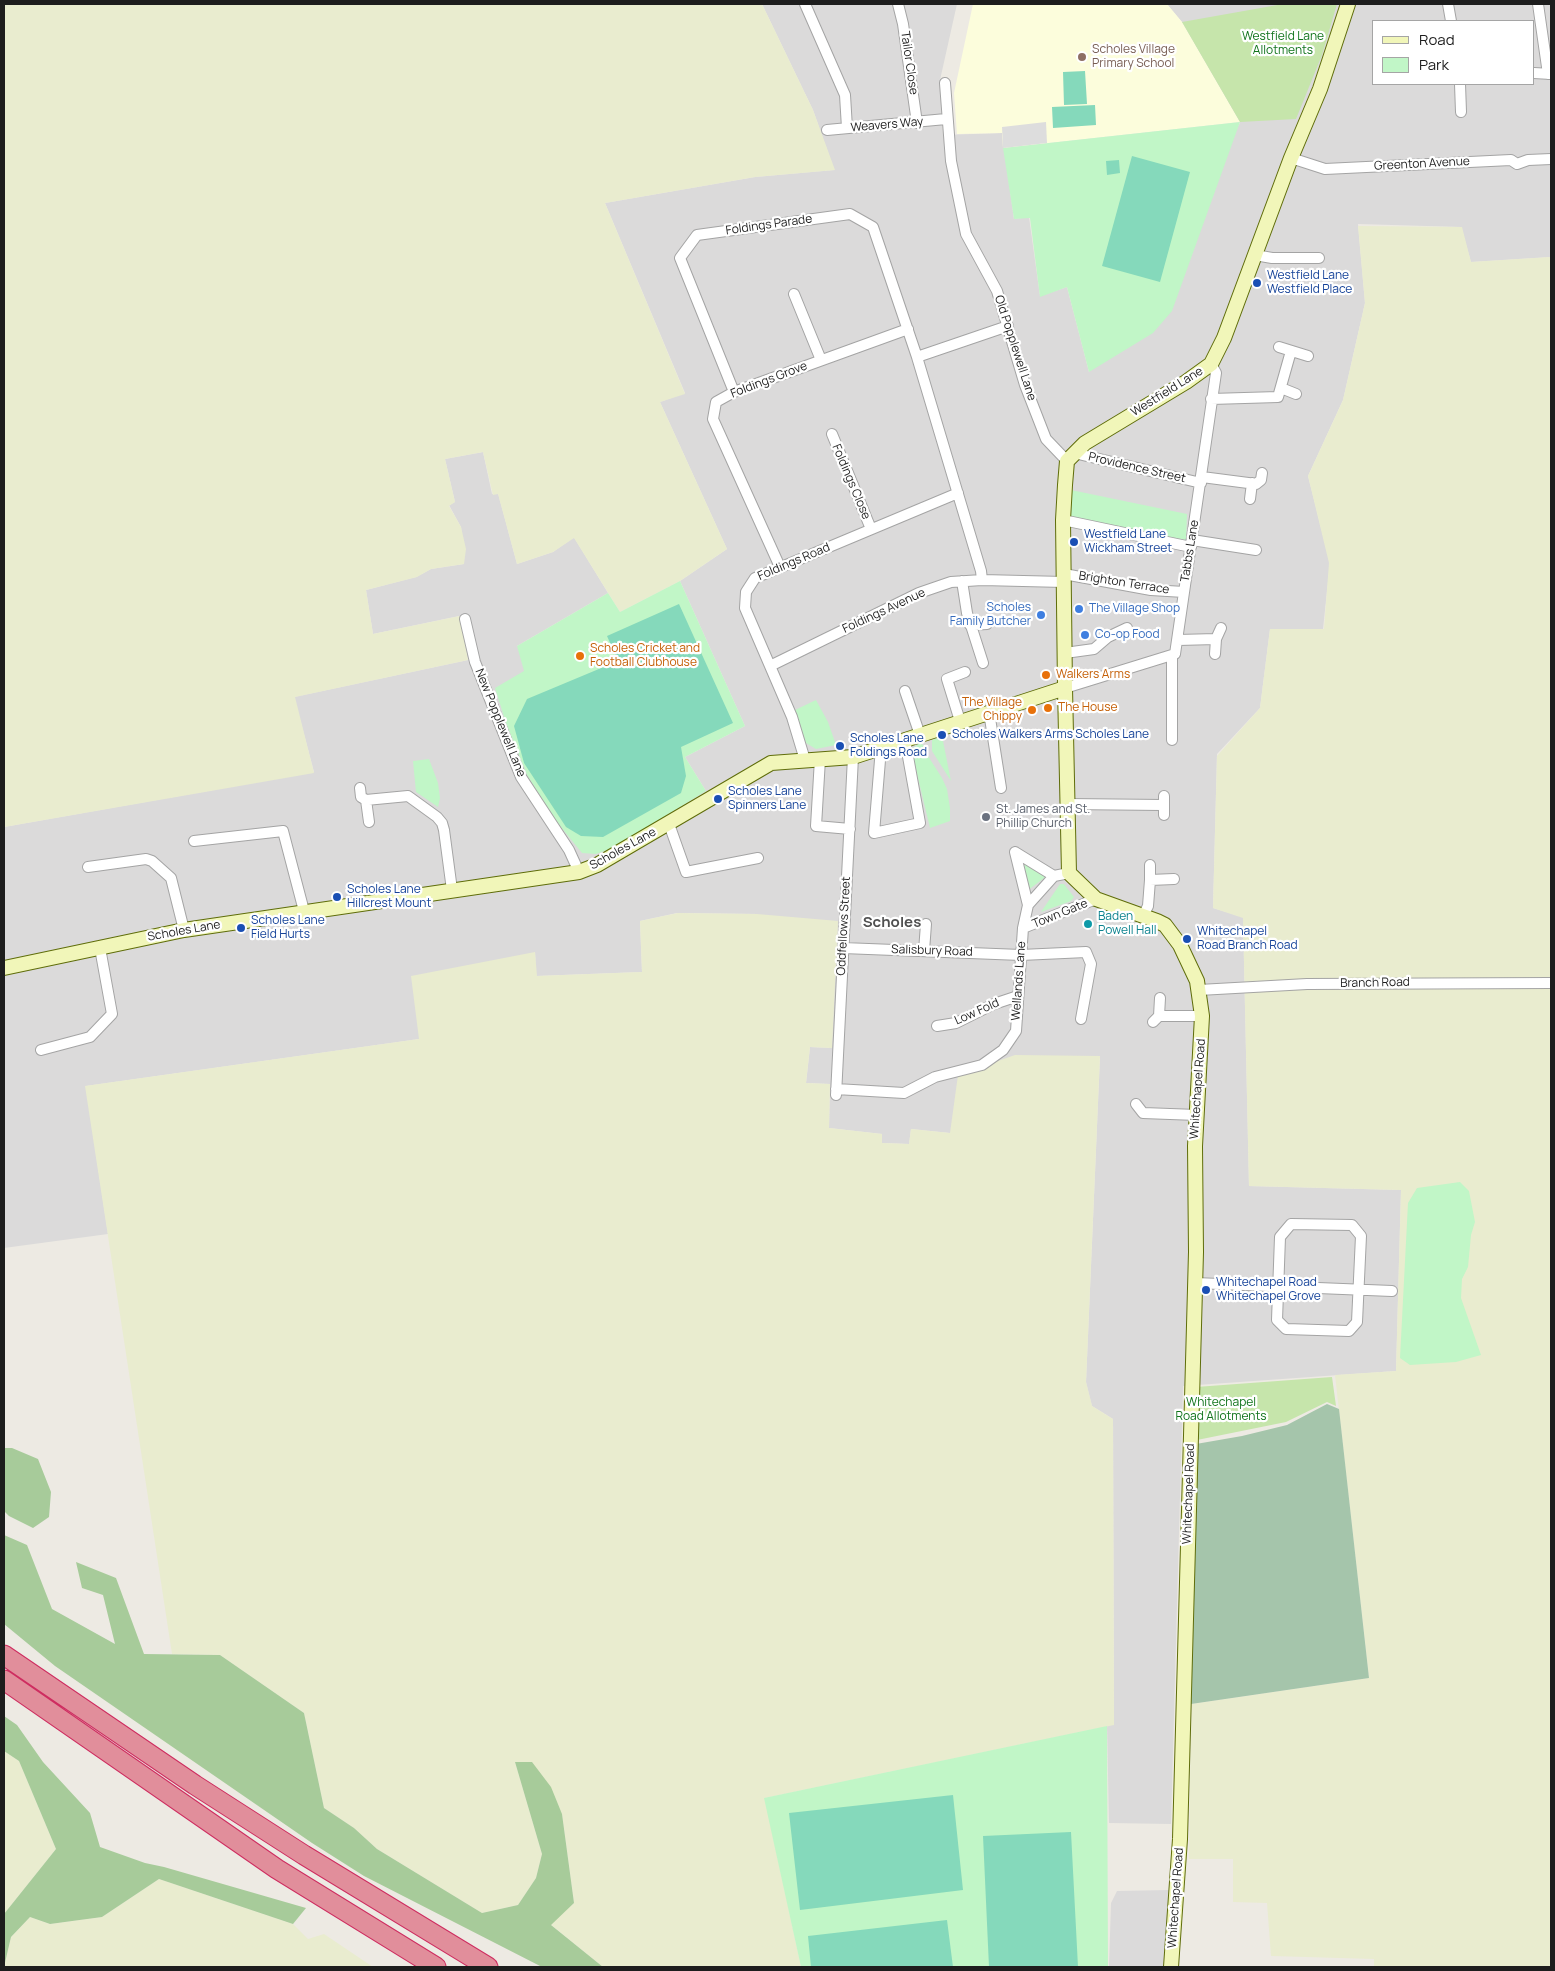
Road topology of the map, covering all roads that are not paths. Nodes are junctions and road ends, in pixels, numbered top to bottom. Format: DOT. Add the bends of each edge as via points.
graph roads {
  1 [pos="805,4"];
  2 [pos="898,4"];
  3 [pos="1348,4"];
  4 [pos="1448,4"];
  5 [pos="1538,4"];
  6 [pos="1451,20"];
  7 [pos="1535,73"];
  8 [pos="1550,74"];
  9 [pos="945,83"];
  10 [pos="1460,85"];
  11 [pos="1461,112"];
  12 [pos="946,119"];
  13 [pos="917,123"];
  14 [pos="847,128"];
  15 [pos="827,130"];
  16 [pos="1291,158"];
  17 [pos="1551,159"];
  18 [pos="1255,255"];
  19 [pos="1319,258"];
  20 [pos="794,294"];
  21 [pos="1008,326"];
  22 [pos="908,329"];
  23 [pos="1280,347"];
  24 [pos="1291,351"];
  25 [pos="1308,356"];
  26 [pos="917,357"];
  27 [pos="821,360"];
  28 [pos="1211,364"];
  29 [pos="1281,388"];
  30 [pos="734,392"];
  31 [pos="1296,394"];
  32 [pos="1211,399"];
  33 [pos="832,434"];
  34 [pos="1071,457"];
  35 [pos="1262,473"];
  36 [pos="1201,480"];
  37 [pos="1254,484"];
  38 [pos="958,493"];
  39 [pos="1250,499"];
  40 [pos="1063,520"];
  41 [pos="871,529"];
  42 [pos="1192,543"];
  43 [pos="1256,550"];
  44 [pos="780,567"];
  45 [pos="1064,578"];
  46 [pos="982,580"];
  47 [pos="962,581"];
  48 [pos="1184,592"];
  49 [pos="464,619"];
  50 [pos="987,624"];
  51 [pos="970,625"];
  52 [pos="1126,628"];
  53 [pos="1221,628"];
  54 [pos="1216,639"];
  55 [pos="1178,640"];
  56 [pos="1065,653"];
  57 [pos="1215,654"];
  58 [pos="1172,656"];
  59 [pos="983,663"];
  60 [pos="770,666"];
  61 [pos="965,672"];
  62 [pos="1064,688"];
  63 [pos="905,691"];
  64 [pos="989,712"];
  65 [pos="960,721"];
  66 [pos="920,734"];
  67 [pos="905,740"];
  68 [pos="1172,740"];
  69 [pos="881,748"];
  70 [pos="853,757"];
  71 [pos="820,759"];
  72 [pos="805,760"];
  73 [pos="360,788"];
  74 [pos="1001,788"];
  75 [pos="366,800"];
  76 [pos="1067,804"];
  77 [pos="1163,805"];
  78 [pos="369,822"];
  79 [pos="669,824"];
  80 [pos="850,829"];
  81 [pos="194,841"];
  82 [pos="758,858"];
  83 [pos="1150,865"];
  84 [pos="88,867"];
  85 [pos="579,872"];
  86 [pos="1069,873"];
  87 [pos="1054,876"];
  88 [pos="1174,879"];
  89 [pos="1150,880"];
  90 [pos="452,890"];
  91 [pos="1096,899"];
  92 [pos="1028,905"];
  93 [pos="304,911"];
  94 [pos="1143,916"];
  95 [pos="926,924"];
  96 [pos="1023,928"];
  97 [pos="184,930"];
  98 [pos="100,948"];
  99 [pos="843,948"];
  100 [pos="924,951"];
  101 [pos="1021,955"];
  102 [pos="4,968"];
  103 [pos="1551,982"];
  104 [pos="1199,990"];
  105 [pos="1018,996"];
  106 [pos="1160,998"];
  107 [pos="1202,1016"];
  108 [pos="1082,1019"];
  109 [pos="936,1026"];
  110 [pos="40,1050"];
  111 [pos="836,1092"];
  112 [pos="1136,1104"];
  113 [pos="1197,1115"];
  114 [pos="1195,1283"];
  115 [pos="1278,1287"];
  116 [pos="1358,1290"];
  117 [pos="1392,1291"];
  118 [pos="4,1655"];
  119 [pos="4,1680"];
  120 [pos="436,1967"];
  121 [pos="488,1967"];
  122 [pos="1171,1967"];
  1 -- 14 [label="street" via="846,95"];
  2 -- 13 [label="street, Tailor Close"];
  3 -- 16 [label="main road, Westfield Lane" via="1320,89"];
  4 -- 6 [label="street"];
  5 -- 8 [label="street"];
  7 -- 8 [label="street"];
  9 -- 12 [label="street, Old Popplewell Lane"];
  10 -- 11 [label="street"];
  12 -- 13 [label="street, Weavers Way"];
  12 -- 21 [label="street, Old Popplewell Lane" via="966,234 997,291"];
  13 -- 14 [label="street, Weavers Way"];
  14 -- 15 [label="street, Weavers Way"];
  16 -- 17 [label="street, Greenton Avenue" via="1325,169 1511,160 1517,164"];
  16 -- 18 [label="main road, Westfield Lane"];
  18 -- 19 [label="street"];
  18 -- 28 [label="main road, Westfield Lane"];
  20 -- 27 [label="street"];
  21 -- 26 [label="street"];
  21 -- 34 [label="street, Old Popplewell Lane" via="1025,385 1046,439"];
  22 -- 26 [label="street, Foldings Parade"];
  22 -- 27 [label="street, Foldings Grove"];
  22 -- 30 [label="street, Foldings Parade" via="873,227 850,214 696,235 680,258"];
  23 -- 24 [label="street"];
  24 -- 25 [label="street"];
  24 -- 29 [label="street"];
  26 -- 38 [label="street, Foldings Parade"];
  27 -- 30 [label="street, Foldings Grove"];
  28 -- 32 [label="street, Tabbs Lane" via="1216,373"];
  28 -- 34 [label="main road, Westfield Lane" via="1085,442"];
  29 -- 31 [label="street"];
  29 -- 32 [label="street" via="1278,397"];
  30 -- 44 [label="street, Foldings Grove" via="716,402 713,419"];
  32 -- 36 [label="street, Tabbs Lane"];
  33 -- 41 [label="street, Foldings Close"];
  34 -- 36 [label="street, Providence Street"];
  34 -- 40 [label="main road"];
  35 -- 37 [label="street" via="1261,480"];
  36 -- 37 [label="street, Providence Street"];
  36 -- 42 [label="street, Tabbs Lane"];
  37 -- 39 [label="street"];
  38 -- 41 [label="street, Foldings Road"];
  38 -- 46 [label="street, Foldings Parade"];
  40 -- 42 [label="street"];
  40 -- 45 [label="main road"];
  41 -- 44 [label="street, Foldings Road"];
  42 -- 43 [label="street"];
  42 -- 48 [label="street, Tabbs Lane"];
  44 -- 60 [label="street, Foldings Road" via="754,578 746,592 745,608"];
  45 -- 46 [label="street, Foldings Avenue"];
  45 -- 48 [label="street, Brighton Terrace"];
  45 -- 56 [label="main road"];
  46 -- 47 [label="street, Foldings Avenue"];
  47 -- 51 [label="street"];
  47 -- 60 [label="street, Foldings Avenue" via="918,593"];
  48 -- 55 [label="street, Tabbs Lane"];
  49 -- 85 [label="street, New Popplewell Lane" via="475,662 520,777 569,850"];
  50 -- 51 [label="street"];
  51 -- 59 [label="street"];
  52 -- 56 [label="street" via="1094,649"];
  53 -- 54 [label="street"];
  54 -- 55 [label="street"];
  54 -- 57 [label="street"];
  55 -- 58 [label="street, Tabbs Lane"];
  56 -- 62 [label="main road"];
  58 -- 62 [label="street"];
  58 -- 68 [label="street"];
  60 -- 72 [label="street, Foldings Road" via="792,717"];
  61 -- 65 [label="street" via="947,679"];
  62 -- 64 [label="main road, Scholes Lane"];
  62 -- 76 [label="main road"];
  63 -- 66 [label="street"];
  64 -- 65 [label="main road, Scholes Lane"];
  64 -- 74 [label="street"];
  65 -- 66 [label="main road, Scholes Lane"];
  66 -- 67 [label="main road, Scholes Lane"];
  67 -- 69 [label="main road, Scholes Lane"];
  67 -- 69 [label="street" via="920,823 874,833"];
  69 -- 70 [label="main road, Scholes Lane"];
  70 -- 71 [label="main road, Scholes Lane"];
  70 -- 80 [label="street, Oddfellows Street"];
  71 -- 72 [label="main road, Scholes Lane"];
  71 -- 80 [label="street" via="816,826"];
  72 -- 79 [label="main road, Scholes Lane" via="771,763"];
  73 -- 75 [label="street" via="361,797"];
  75 -- 78 [label="street"];
  75 -- 90 [label="street" via="408,796 442,823"];
  76 -- 77 [label="street"];
  76 -- 86 [label="main road"];
  79 -- 82 [label="street" via="686,872"];
  79 -- 85 [label="main road, Scholes Lane"];
  80 -- 99 [label="street, Oddfellows Street"];
  81 -- 93 [label="street" via="283,830"];
  83 -- 89 [label="street"];
  84 -- 97 [label="street" via="146,859 152,861 172,878"];
  85 -- 90 [label="main road, Scholes Lane"];
  86 -- 87 [label="street"];
  86 -- 91 [label="main road"];
  87 -- 92 [label="street, Town Gate"];
  87 -- 92 [label="street, Wellands Lane" via="1015,852"];
  88 -- 89 [label="street"];
  89 -- 94 [label="street" via="1148,906"];
  90 -- 93 [label="main road, Scholes Lane"];
  91 -- 94 [label="main road, Whitechapel Road"];
  91 -- 96 [label="street, Town Gate"];
  92 -- 96 [label="street, Wellands Lane"];
  93 -- 97 [label="main road, Scholes Lane"];
  94 -- 104 [label="main road, Whitechapel Road" via="1157,921 1171,932 1184,952"];
  95 -- 100 [label="street"];
  96 -- 101 [label="street, Wellands Lane"];
  97 -- 98 [label="main road, Scholes Lane"];
  98 -- 102 [label="main road, Scholes Lane"];
  98 -- 110 [label="street" via="112,1014 90,1036"];
  99 -- 100 [label="street, Salisbury Road"];
  99 -- 111 [label="street, Oddfellows Street"];
  100 -- 101 [label="street, Salisbury Road"];
  101 -- 105 [label="street, Wellands Lane"];
  101 -- 108 [label="street" via="1086,952 1091,964"];
  103 -- 104 [label="street, Branch Road" via="1307,984"];
  104 -- 107 [label="main road, Whitechapel Road"];
  105 -- 109 [label="street, Low Fold" via="956,1023"];
  105 -- 111 [label="street, Wellands Lane" via="1016,1031 1003,1050 982,1065 935,1077 904,1093"];
  106 -- 107 [label="street" via="1156,1019"];
  107 -- 113 [label="main road, Whitechapel Road"];
  112 -- 113 [label="street" via="1143,1113"];
  113 -- 114 [label="main road, Whitechapel Road"];
  114 -- 115 [label="street"];
  114 -- 122 [label="main road, Whitechapel Road" via="1180,1839"];
  115 -- 116 [label="street"];
  115 -- 116 [label="street" via="1277,1320 1286,1329 1349,1331 1357,1322"];
  115 -- 116 [label="street" via="1280,1237 1291,1224 1352,1225 1361,1236"];
  116 -- 117 [label="street"];
  118 -- 121 [label="highway" via="194,1785"];
  119 -- 120 [label="highway" via="277,1869"];
}
